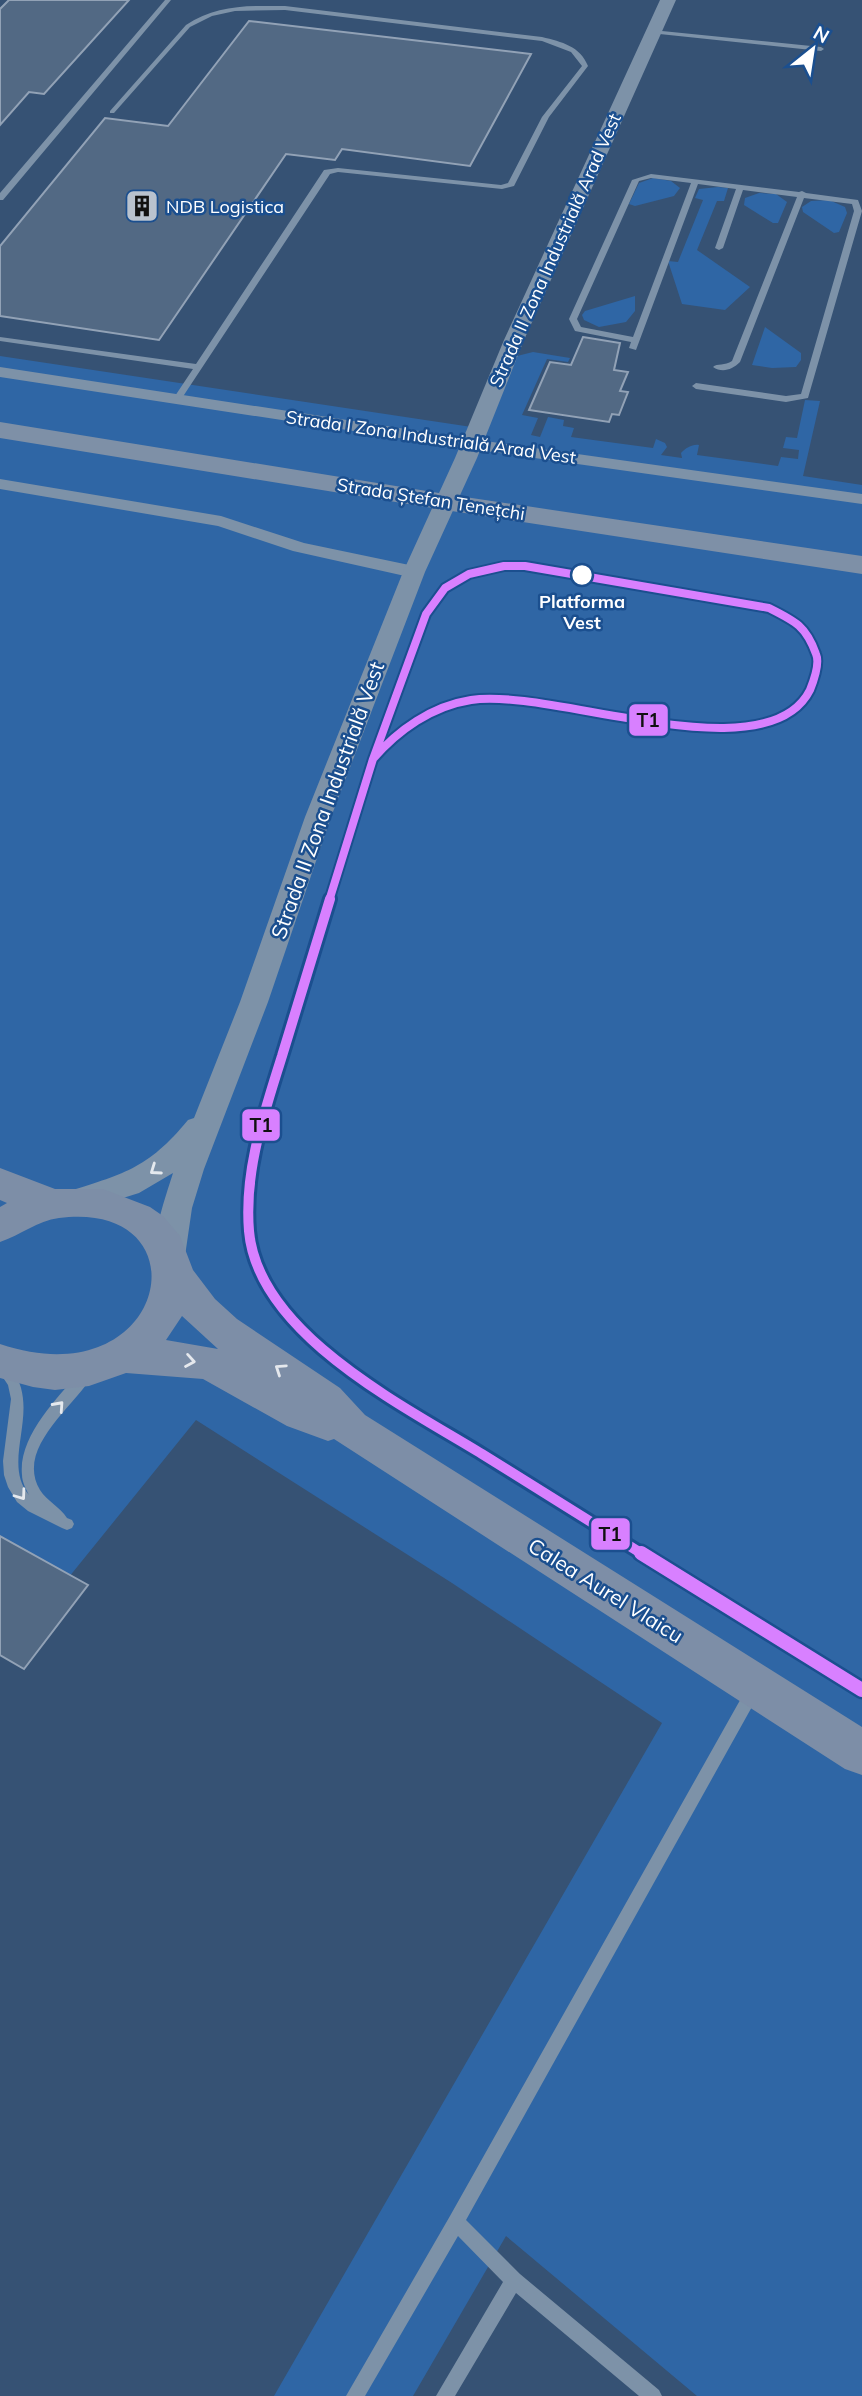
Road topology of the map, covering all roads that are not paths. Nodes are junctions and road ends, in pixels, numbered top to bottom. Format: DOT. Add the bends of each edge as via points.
graph roads {
  1 [pos="168,0"];
  2 [pos="668,0"];
  3 [pos="652,32"];
  4 [pos="821,49"];
  5 [pos="112,112"];
  6 [pos="695,181"];
  7 [pos="741,186"];
  8 [pos="802,193"];
  9 [pos="0,198"];
  10 [pos="719,248"];
  11 [pos="0,339"];
  12 [pos="198,367"];
  13 [pos="717,368"];
  14 [pos="0,372"];
  15 [pos="696,386"];
  16 [pos="177,399"];
  17 [pos="0,430"];
  18 [pos="471,444"];
  19 [pos="0,484"];
  20 [pos="862,499"];
  21 [pos="445,502"];
  22 [pos="862,565"];
  23 [pos="414,572"];
  24 [pos="216,1102"];
  25 [pos="0,1183"];
  26 [pos="65,1202"];
  27 [pos="0,1226"];
  28 [pos="172,1265"];
  29 [pos="0,1361"];
  30 [pos="107,1362"];
  31 [pos="350,1428"];
  32 [pos="756,1685"];
  33 [pos="862,1753"];
  34 [pos="456,2222"];
  35 [pos="514,2280"];
  36 [pos="355,2396"];
  37 [pos="445,2396"];
  38 [pos="653,2396"];
  1 -- 9 [label="lane"];
  2 -- 3 [label="street, Strada II Zona Industrială Arad Vest"];
  3 -- 4 [label="lane"];
  3 -- 18 [label="street, Strada II Zona Industrială Arad Vest"];
  5 -- 12 [label="lane" via="188,26 199,18 243,8 285,8 542,39 560,43 582,57 584,66 546,117 511,184 490,187 327,172"];
  6 -- 6 [label="lane" via="651,176 636,180 573,319 578,329 634,344"];
  6 -- 7 [label="lane"];
  7 -- 8 [label="lane"];
  7 -- 10 [label="lane"];
  8 -- 13 [label="lane" via="736,362"];
  8 -- 15 [label="lane" via="848,199 858,206 808,393 786,399"];
  11 -- 12 [label="lane"];
  12 -- 16 [label="lane"];
  14 -- 16 [label="street, Strada I Zona Industrială Arad Vest"];
  16 -- 18 [label="street, Strada I Zona Industrială Arad Vest"];
  17 -- 21 [label="highway, Strada Ștefan Tenețchi"];
  18 -- 20 [label="street, Strada I Zona Industrială Arad Vest"];
  18 -- 21 [label="street, Strada II Zona Industrială Arad Vest"];
  19 -- 23 [label="street" via="221,521 308,550"];
  21 -- 22 [label="highway, Strada Ștefan Tenețchi"];
  21 -- 23 [label="street, Strada II Zona Industrială Vest"];
  23 -- 24 [label="street, Strada II Zona Industrială Vest" via="318,817"];
  24 -- 26 [label="street, Strada II Zona Industrială Vest, one-way" via="182,1150 154,1171 125,1189"];
  24 -- 28 [label="street, Strada II Zona Industrială Vest" via="177,1208"];
  25 -- 26 [label="main road, Calea Aurel Vlaicu" via="21,1193"];
  26 -- 27 [label="main road, Calea Aurel Vlaicu" via="14,1217"];
  26 -- 28 [label="main road, Calea Aurel Vlaicu" via="111,1205 137,1216 157,1234"];
  28 -- 30 [label="main road" via="169,1304 151,1333"];
  31 -- 28 [label="main road, Calea Aurel Vlaicu, one-way" via="325,1399 223,1331 201,1311"];
  29 -- 30 [label="main road, Calea Aurel Vlaicu" via="27,1371 59,1374"];
  29 -- 30 [label="lane, one-way" via="15,1385 17,1411 8,1460 11,1479 20,1499 40,1514 66,1524 34,1492 28,1464 44,1422"];
  30 -- 31 [label="main road, Calea Aurel Vlaicu, one-way" via="188,1359 226,1370 310,1419"];
  31 -- 32 [label="main road, Calea Aurel Vlaicu"];
  32 -- 33 [label="main road, Calea Aurel Vlaicu"];
  32 -- 34 [label="lane"];
  34 -- 35 [label="lane"];
  34 -- 36 [label="lane"];
  35 -- 37 [label="lane"];
  35 -- 38 [label="lane"];
}
